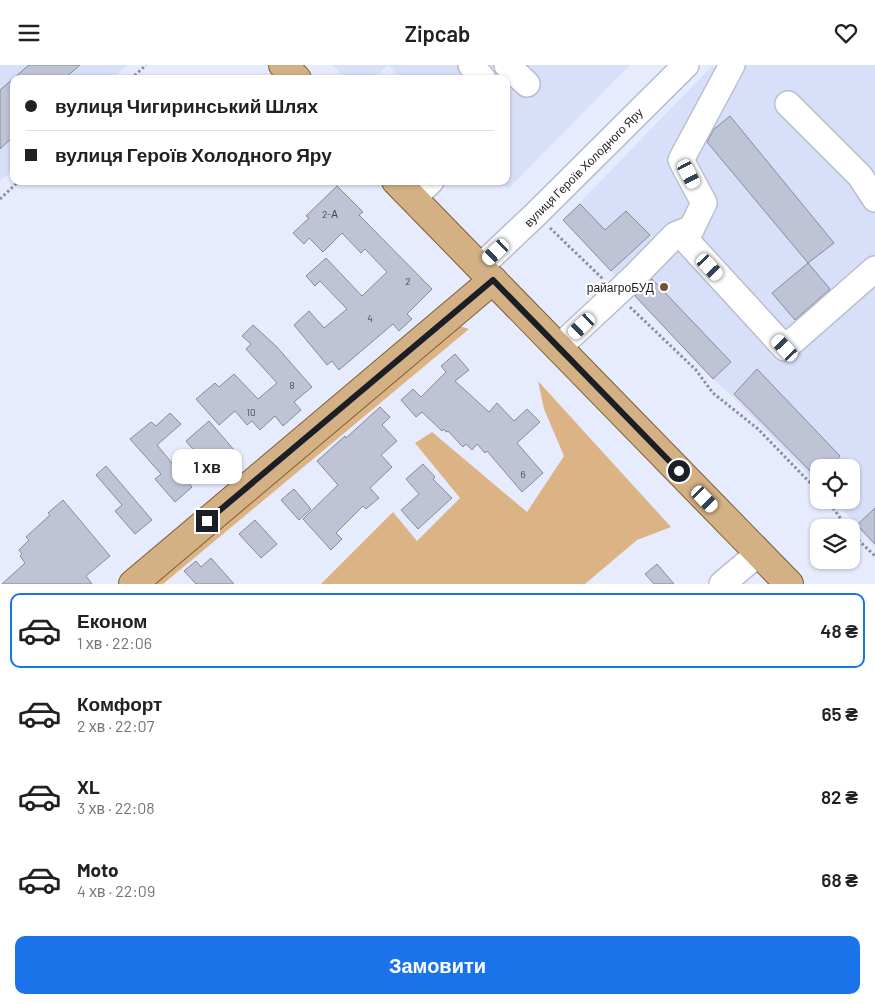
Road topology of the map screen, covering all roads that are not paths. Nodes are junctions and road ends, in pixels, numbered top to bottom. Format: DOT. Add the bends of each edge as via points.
graph roads {
  1 [pos="284,65"];
  2 [pos="471,65"];
  3 [pos="507,65"];
  4 [pos="686,65"];
  5 [pos="732,65"];
  6 [pos="293,75"];
  7 [pos="480,75"];
  8 [pos="527,84"];
  9 [pos="788,104"];
  10 [pos="867,170"];
  11 [pos="414,187"];
  12 [pos="875,199"];
  13 [pos="692,228"];
  14 [pos="875,269"];
  15 [pos="486,274"];
  16 [pos="558,348"];
  17 [pos="759,553"];
  18 [pos="133,584"];
  19 [pos="722,584"];
  20 [pos="789,584"];
  1 -- 6 [label="main road"];
  2 -- 7 [label="street"];
  3 -- 8 [label="street"];
  4 -- 15 [label="street, вулиця Героїв Холодного Яру" via="535,215"];
  5 -- 13 [label="street" via="681,159 704,203"];
  9 -- 10 [label="street"];
  10 -- 12 [label="street"];
  11 -- 15 [label="main road"];
  13 -- 14 [label="street" via="686,240 785,348"];
  13 -- 16 [label="street" via="675,235"];
  15 -- 16 [label="main road"];
  15 -- 18 [label="main road, вулиця Героїв Холодного Яру"];
  16 -- 17 [label="main road"];
  17 -- 19 [label="street"];
  17 -- 20 [label="main road"];
}
